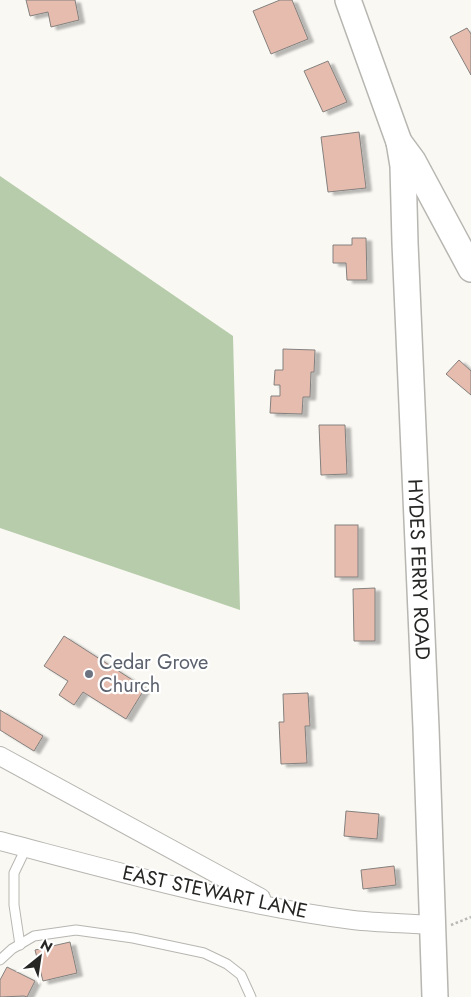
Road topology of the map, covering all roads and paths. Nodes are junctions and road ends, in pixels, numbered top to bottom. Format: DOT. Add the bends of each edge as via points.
graph roads {
  1 [pos="348,0"];
  2 [pos="405,156"];
  3 [pos="471,269"];
  4 [pos="0,756"];
  5 [pos="0,841"];
  6 [pos="26,848"];
  7 [pos="279,908"];
  8 [pos="471,917"];
  9 [pos="440,925"];
  10 [pos="20,945"];
  11 [pos="0,960"];
  12 [pos="250,997"];
  13 [pos="435,997"];
  1 -- 2 [label="street"];
  2 -- 3 [label="street"];
  2 -- 9 [label="street, HYDES FERRY ROAD"];
  4 -- 7 [label="street"];
  5 -- 6 [label="street, EAST STEWART LANE"];
  6 -- 7 [label="street, EAST STEWART LANE"];
  6 -- 10 [label="lane" via="14,873 14,905"];
  7 -- 9 [label="street, EAST STEWART LANE" via="353,920"];
  8 -- 9 [label="path"];
  9 -- 13 [label="street, HYDES FERRY ROAD"];
  10 -- 11 [label="lane"];
  10 -- 12 [label="lane" via="34,936 76,930 176,946 204,953 227,964 241,975"];
}
